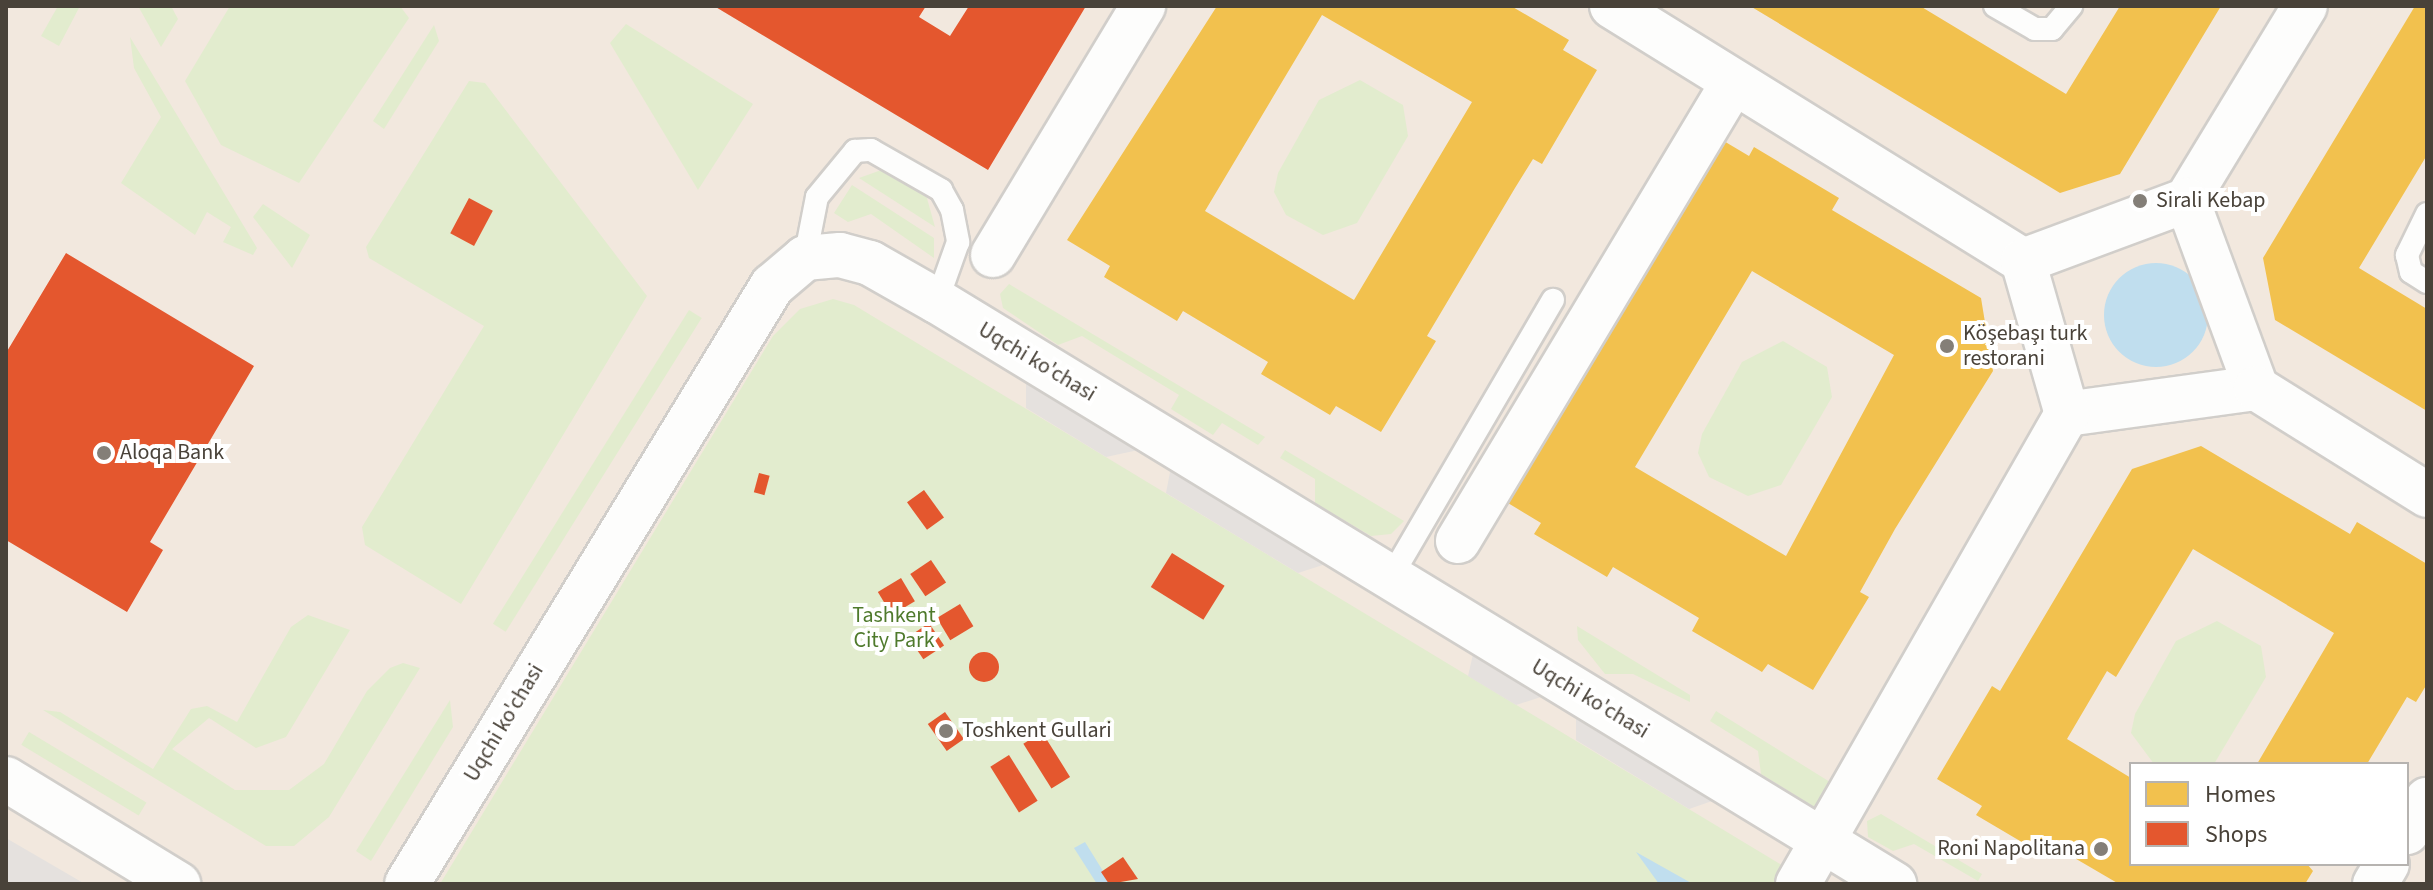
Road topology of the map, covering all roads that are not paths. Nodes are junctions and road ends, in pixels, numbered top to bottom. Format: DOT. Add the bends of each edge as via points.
graph roads {
  1 [pos="1143,6"];
  2 [pos="1612,6"];
  3 [pos="1995,6"];
  4 [pos="2071,6"];
  5 [pos="2305,6"];
  6 [pos="1733,83"];
  7 [pos="2187,200"];
  8 [pos="2427,214"];
  9 [pos="993,255"];
  10 [pos="805,258"];
  11 [pos="2023,261"];
  12 [pos="2427,282"];
  13 [pos="1553,300"];
  14 [pos="937,301"];
  15 [pos="2256,388"];
  16 [pos="2067,414"];
  17 [pos="2427,495"];
  18 [pos="1458,541"];
  19 [pos="1391,577"];
  20 [pos="6,779"];
  21 [pos="2427,800"];
  22 [pos="2409,829"];
  23 [pos="1824,841"];
  24 [pos="2386,866"];
  25 [pos="178,884"];
  26 [pos="407,884"];
  27 [pos="1798,884"];
  28 [pos="1894,884"];
  29 [pos="2375,884"];
  1 -- 9 [label="street"];
  2 -- 6 [label="street"];
  3 -- 4 [label="lane" via="2035,29 2052,29"];
  5 -- 7 [label="street"];
  6 -- 11 [label="street"];
  6 -- 18 [label="street"];
  7 -- 11 [label="street"];
  7 -- 15 [label="street"];
  8 -- 12 [label="lane" via="2407,255 2411,272"];
  10 -- 14 [label="street, Uqchi ko'chasi" via="861,259"];
  10 -- 14 [label="lane" via="817,197 855,151 871,150 941,190 952,210 958,242"];
  10 -- 26 [label="street, Uqchi ko'chasi" via="772,286 745,325"];
  11 -- 16 [label="street"];
  13 -- 19 [label="lane"];
  14 -- 19 [label="street, Uqchi ko'chasi"];
  15 -- 16 [label="street"];
  15 -- 17 [label="street"];
  16 -- 23 [label="street"];
  19 -- 23 [label="street, Uqchi ko'chasi"];
  20 -- 25 [label="street"];
  21 -- 22 [label="street"];
  23 -- 27 [label="street"];
  23 -- 28 [label="street, Uqchi ko'chasi"];
  24 -- 29 [label="street"];
}
